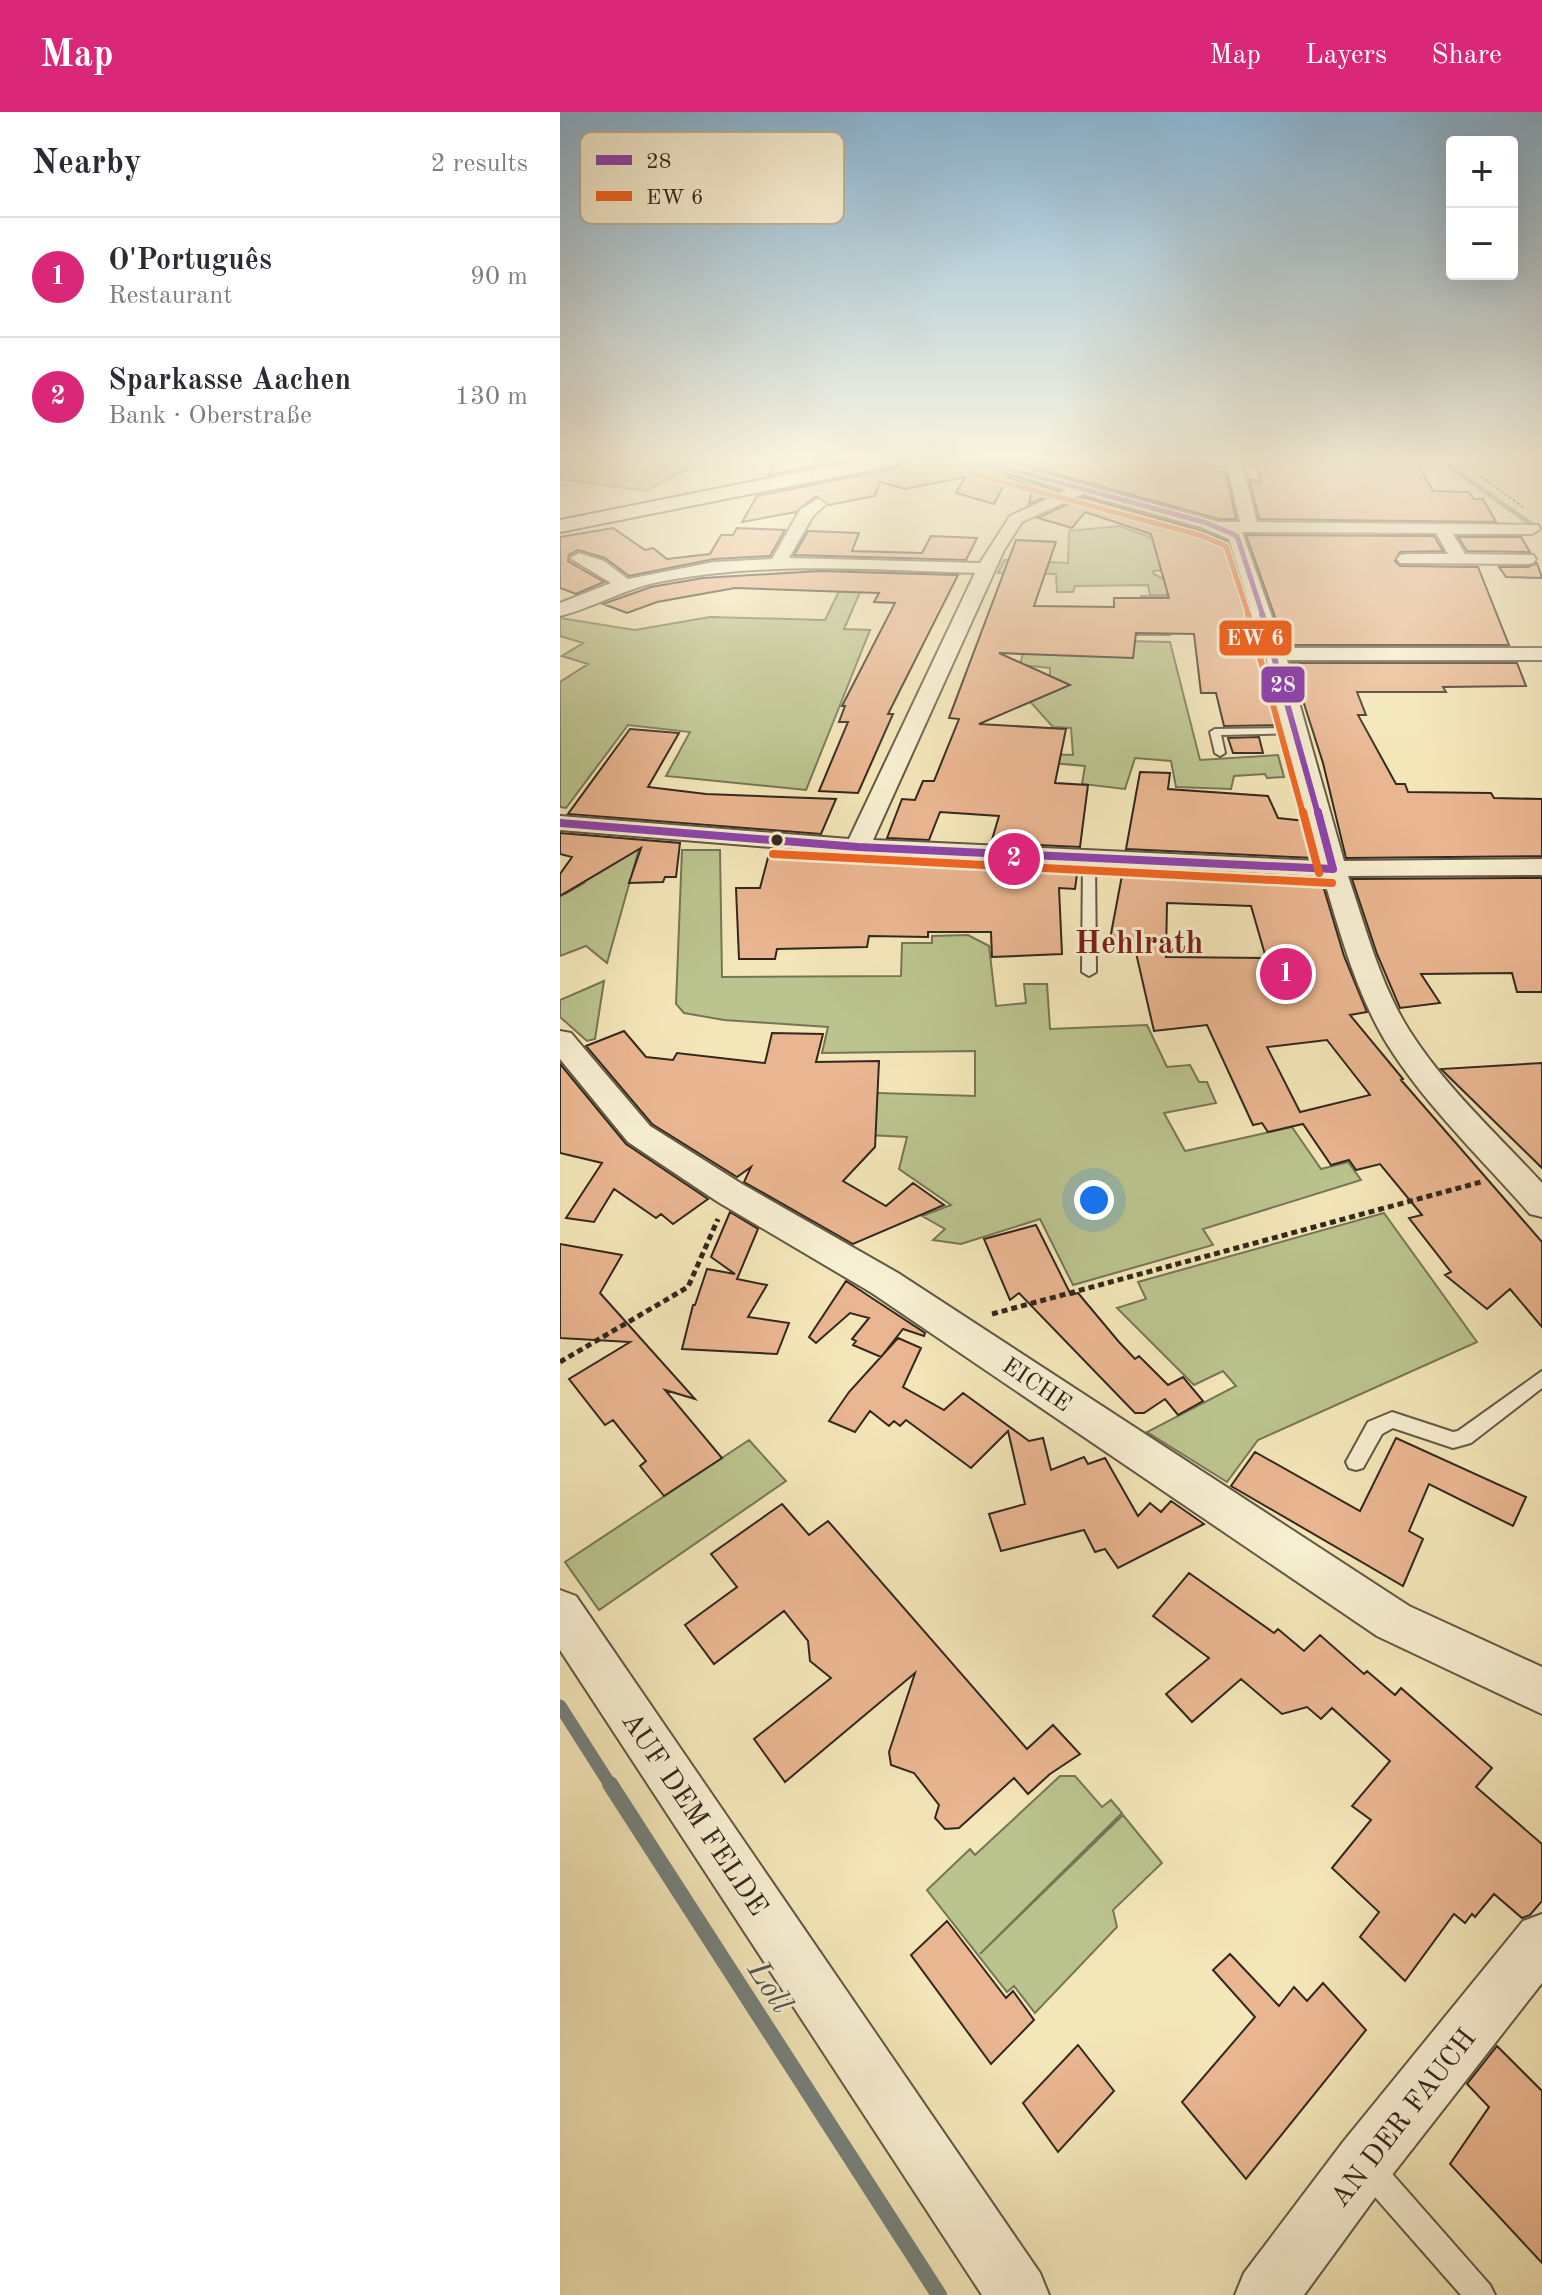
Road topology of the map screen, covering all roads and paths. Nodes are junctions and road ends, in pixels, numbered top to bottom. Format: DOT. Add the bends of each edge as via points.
graph roads {
  1 [pos="587,561"];
  2 [pos="779,561"];
  3 [pos="990,561"];
  4 [pos="1246,561"];
  5 [pos="777,565"];
  6 [pos="986,568"];
  7 [pos="624,585"];
  8 [pos="560,610"];
  9 [pos="1275,654"];
  10 [pos="1542,654"];
  11 [pos="1296,731"];
  12 [pos="1220,753"];
  13 [pos="560,823"];
  14 [pos="858,847"];
  15 [pos="1089,858"];
  16 [pos="1542,867"];
  17 [pos="1333,869"];
  18 [pos="1089,972"];
  19 [pos="560,1040"];
  20 [pos="1514,1173"];
  21 [pos="730,1193"];
  22 [pos="1542,1205"];
  23 [pos="949,1325"];
  24 [pos="560,1362"];
  25 [pos="1542,1378"];
  26 [pos="1356,1462"];
  27 [pos="560,1611"];
  28 [pos="1542,1691"];
  29 [pos="1542,1940"];
  30 [pos="1364,2163"];
  31 [pos="1018,2295"];
  32 [pos="1266,2295"];
  33 [pos="1480,2295"];
  1 -- 7 [label="street"];
  2 -- 5 [label="street"];
  3 -- 6 [label="street"];
  4 -- 9 [label="street"];
  5 -- 6 [label="street"];
  5 -- 7 [label="street" via="687,572"];
  6 -- 14 [label="street"];
  7 -- 8 [label="street"];
  9 -- 10 [label="street"];
  9 -- 11 [label="street"];
  11 -- 12 [label="lane" via="1215,732"];
  11 -- 17 [label="street"];
  13 -- 14 [label="street"];
  14 -- 15 [label="street"];
  15 -- 17 [label="street"];
  15 -- 18 [label="lane"];
  16 -- 17 [label="street"];
  17 -- 20 [label="street" via="1369,980 1395,1032 1429,1079"];
  19 -- 21 [label="street, EICHE" via="639,1134"];
  20 -- 22 [label="street"];
  20 -- 23 [label="path"];
  21 -- 23 [label="street, EICHE"];
  21 -- 24 [label="path" via="688,1287"];
  23 -- 28 [label="street, EICHE" via="1393,1621"];
  25 -- 26 [label="lane" via="1464,1437 1453,1440 1392,1420 1375,1428"];
  27 -- 31 [label="street, AUF DEM FELDE"];
  29 -- 30 [label="street, AN DER FAUCH"];
  30 -- 32 [label="street, AN DER FAUCH"];
  30 -- 33 [label="lane"];
}
